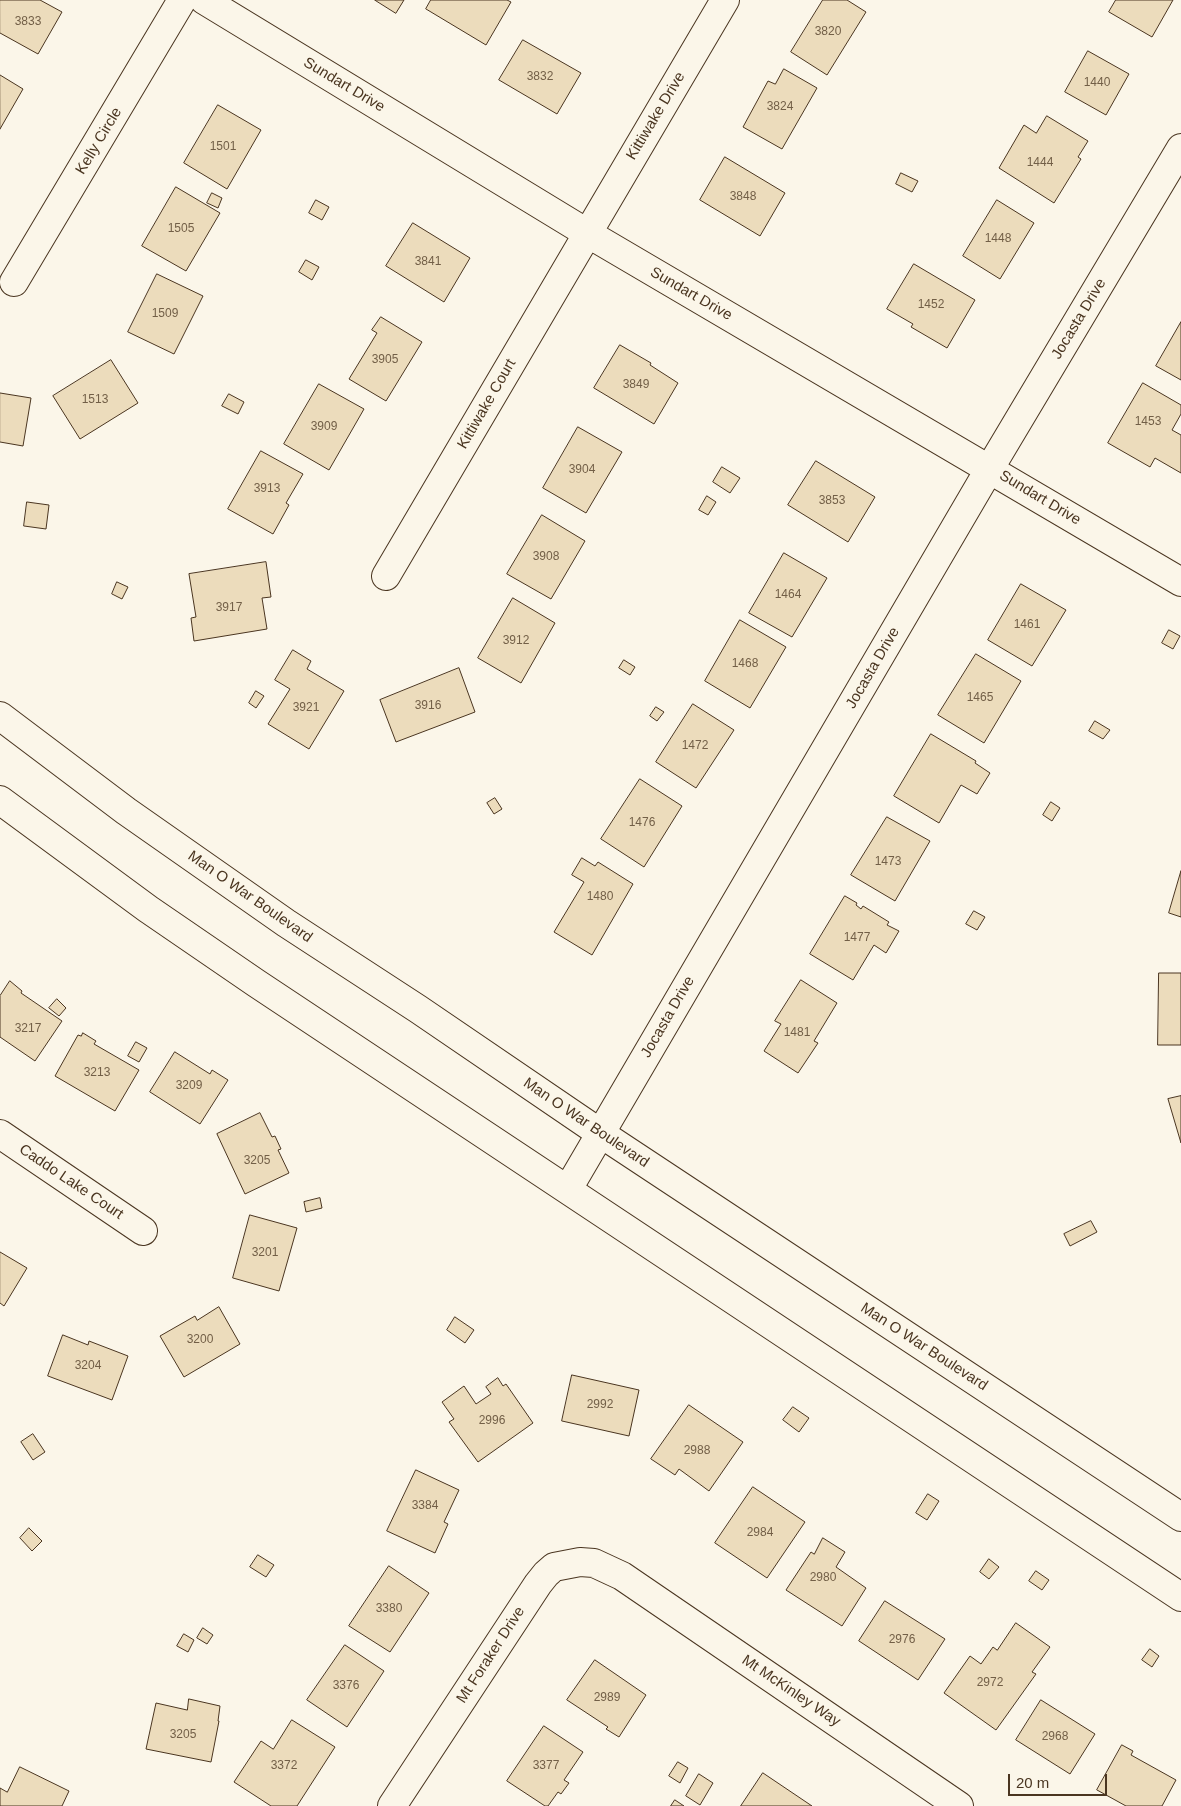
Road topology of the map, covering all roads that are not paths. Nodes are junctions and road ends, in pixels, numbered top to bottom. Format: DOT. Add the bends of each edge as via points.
graph roads {
  1 [pos="182,0"];
  2 [pos="204,0"];
  3 [pos="725,0"];
  4 [pos="1181,148"];
  5 [pos="588,233"];
  6 [pos="14,282"];
  7 [pos="990,468"];
  8 [pos="386,576"];
  9 [pos="1181,582"];
  10 [pos="0,716"];
  11 [pos="0,800"];
  12 [pos="600,1133"];
  13 [pos="0,1134"];
  14 [pos="568,1190"];
  15 [pos="143,1231"];
  16 [pos="1181,1517"];
  17 [pos="622,1576"];
  18 [pos="1181,1597"];
  19 [pos="948,1803"];
  20 [pos="392,1806"];
  1 -- 6 [label="street, Kelly Circle"];
  2 -- 5 [label="street, Sundart Drive"];
  3 -- 5 [label="street, Kittiwake Drive"];
  4 -- 7 [label="street, Jocasta Drive"];
  5 -- 7 [label="street, Sundart Drive"];
  5 -- 8 [label="street, Kittiwake Court"];
  7 -- 9 [label="street, Sundart Drive"];
  7 -- 12 [label="street, Jocasta Drive"];
  10 -- 12 [label="street, Man O War Boulevard" via="118,805 286,923"];
  11 -- 14 [label="street" via="148,909"];
  12 -- 14 [label="street, Jocasta Drive"];
  12 -- 16 [label="street, Man O War Boulevard"];
  13 -- 15 [label="street, Caddo Lake Court"];
  14 -- 18 [label="street"];
  17 -- 19 [label="street, Mt McKinley Way"];
  17 -- 20 [label="street, Mt Foraker Drive" via="594,1563 580,1562 554,1567 546,1574"];
}
